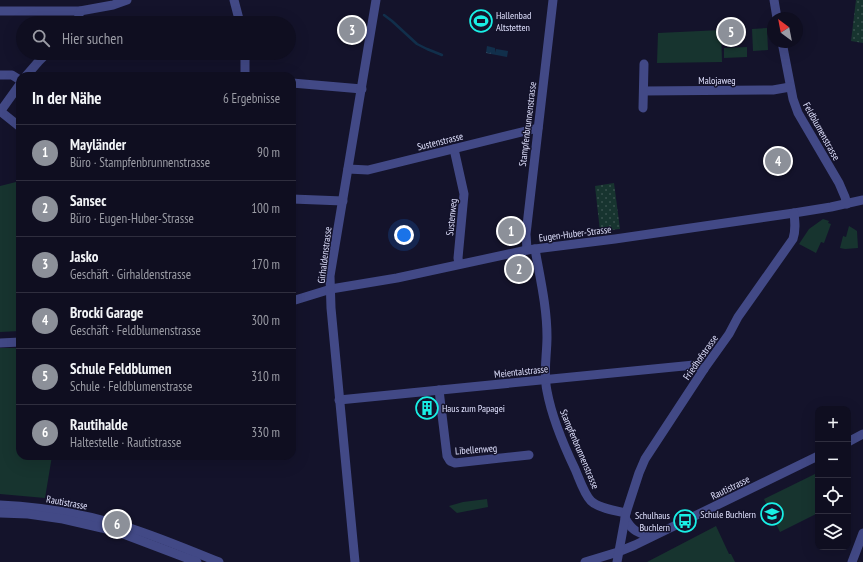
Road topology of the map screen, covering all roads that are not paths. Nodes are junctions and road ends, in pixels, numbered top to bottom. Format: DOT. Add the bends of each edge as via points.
graph roads {
  1 [pos="127,0"];
  2 [pos="234,0"];
  3 [pos="376,0"];
  4 [pos="553,0"];
  5 [pos="774,0"];
  6 [pos="0,11"];
  7 [pos="80,11"];
  8 [pos="776,12"];
  9 [pos="79,16"];
  10 [pos="238,16"];
  11 [pos="783,48"];
  12 [pos="40,60"];
  13 [pos="245,60"];
  14 [pos="644,64"];
  15 [pos="29,72"];
  16 [pos="245,72"];
  17 [pos="0,75"];
  18 [pos="16,78"];
  19 [pos="296,83"];
  20 [pos="790,87"];
  21 [pos="362,89"];
  22 [pos="16,90"];
  23 [pos="644,91"];
  24 [pos="644,108"];
  25 [pos="0,112"];
  26 [pos="16,124"];
  27 [pos="538,128"];
  28 [pos="454,148"];
  29 [pos="348,169"];
  30 [pos="296,199"];
  31 [pos="863,200"];
  32 [pos="343,201"];
  33 [pos="847,204"];
  34 [pos="794,212"];
  35 [pos="531,250"];
  36 [pos="459,264"];
  37 [pos="331,289"];
  38 [pos="296,300"];
  39 [pos="16,342"];
  40 [pos="0,343"];
  41 [pos="704,369"];
  42 [pos="545,379"];
  43 [pos="439,390"];
  44 [pos="339,400"];
  45 [pos="863,434"];
  46 [pos="851,440"];
  47 [pos="529,455"];
  48 [pos="815,457"];
  49 [pos="0,505"];
  50 [pos="0,512"];
  51 [pos="625,516"];
  52 [pos="863,533"];
  53 [pos="650,537"];
  54 [pos="618,552"];
  55 [pos="197,562"];
  56 [pos="220,562"];
  57 [pos="355,562"];
  58 [pos="585,562"];
  59 [pos="617,562"];
  60 [pos="852,562"];
  1 -- 7 [label="street"];
  2 -- 10 [label="street"];
  3 -- 21 [label="street, Girhaldenstrasse"];
  4 -- 27 [label="street, Stampfenbrunnenstrasse"];
  5 -- 8 [label="street"];
  6 -- 7 [label="street"];
  7 -- 9 [label="street"];
  11 -- 20 [label="street, Feldblumenstrasse"];
  12 -- 15 [label="street"];
  13 -- 16 [label="street"];
  14 -- 23 [label="street"];
  17 -- 18 [label="street"];
  19 -- 21 [label="street"];
  20 -- 23 [label="street, Malojaweg" via="773,90"];
  20 -- 33 [label="street, Feldblumenstrasse" via="798,113 839,183"];
  21 -- 29 [label="street, Girhaldenstrasse"];
  22 -- 25 [label="street"];
  23 -- 24 [label="street"];
  25 -- 26 [label="street"];
  27 -- 28 [label="street, Sustenstrasse"];
  27 -- 35 [label="street, Stampfenbrunnenstrasse" via="526,234"];
  28 -- 29 [label="street, Sustenstrasse" via="368,170"];
  28 -- 36 [label="street, Sustenweg" via="464,194"];
  29 -- 32 [label="street, Girhaldenstrasse"];
  30 -- 32 [label="street"];
  31 -- 33 [label="street, Eugen-Huber-Strasse"];
  32 -- 37 [label="street, Girhaldenstrasse" via="330,276"];
  33 -- 34 [label="street, Eugen-Huber-Strasse"];
  34 -- 35 [label="street, Eugen-Huber-Strasse"];
  34 -- 41 [label="street, Friedhofstrasse" via="795,234"];
  35 -- 36 [label="street, Eugen-Huber-Strasse"];
  35 -- 42 [label="street, Stampfenbrunnenstrasse" via="542,286 547,336"];
  36 -- 37 [label="street, Eugen-Huber-Strasse"];
  37 -- 38 [label="street, Eugen-Huber-Strasse"];
  37 -- 44 [label="street, Girhaldenstrasse"];
  39 -- 40 [label="street"];
  41 -- 42 [label="street, Meientalstrasse" via="694,365"];
  41 -- 51 [label="street, Friedhofstrasse" via="645,459"];
  42 -- 43 [label="street, Meientalstrasse"];
  42 -- 51 [label="street, Stampfenbrunnenstrasse" via="554,416 588,497 592,502"];
  43 -- 44 [label="street, Meientalstrasse"];
  43 -- 47 [label="street, Libellenweg" via="447,456 450,461 455,463"];
  44 -- 57 [label="street, Girhaldenstrasse"];
  45 -- 46 [label="street"];
  48 -- 53 [label="street, Rautistrasse"];
  49 -- 56 [label="street, Rautistrasse" via="26,506 117,524"];
  50 -- 55 [label="street, Rautistrasse" via="63,519 102,528"];
  51 -- 53 [label="street" via="630,526"];
  51 -- 54 [label="street, Friedhofstrasse"];
  52 -- 60 [label="street"];
  53 -- 54 [label="street, Rautistrasse"];
  54 -- 58 [label="street, Rautistrasse"];
  54 -- 59 [label="street, Friedhofstrasse"];
}
